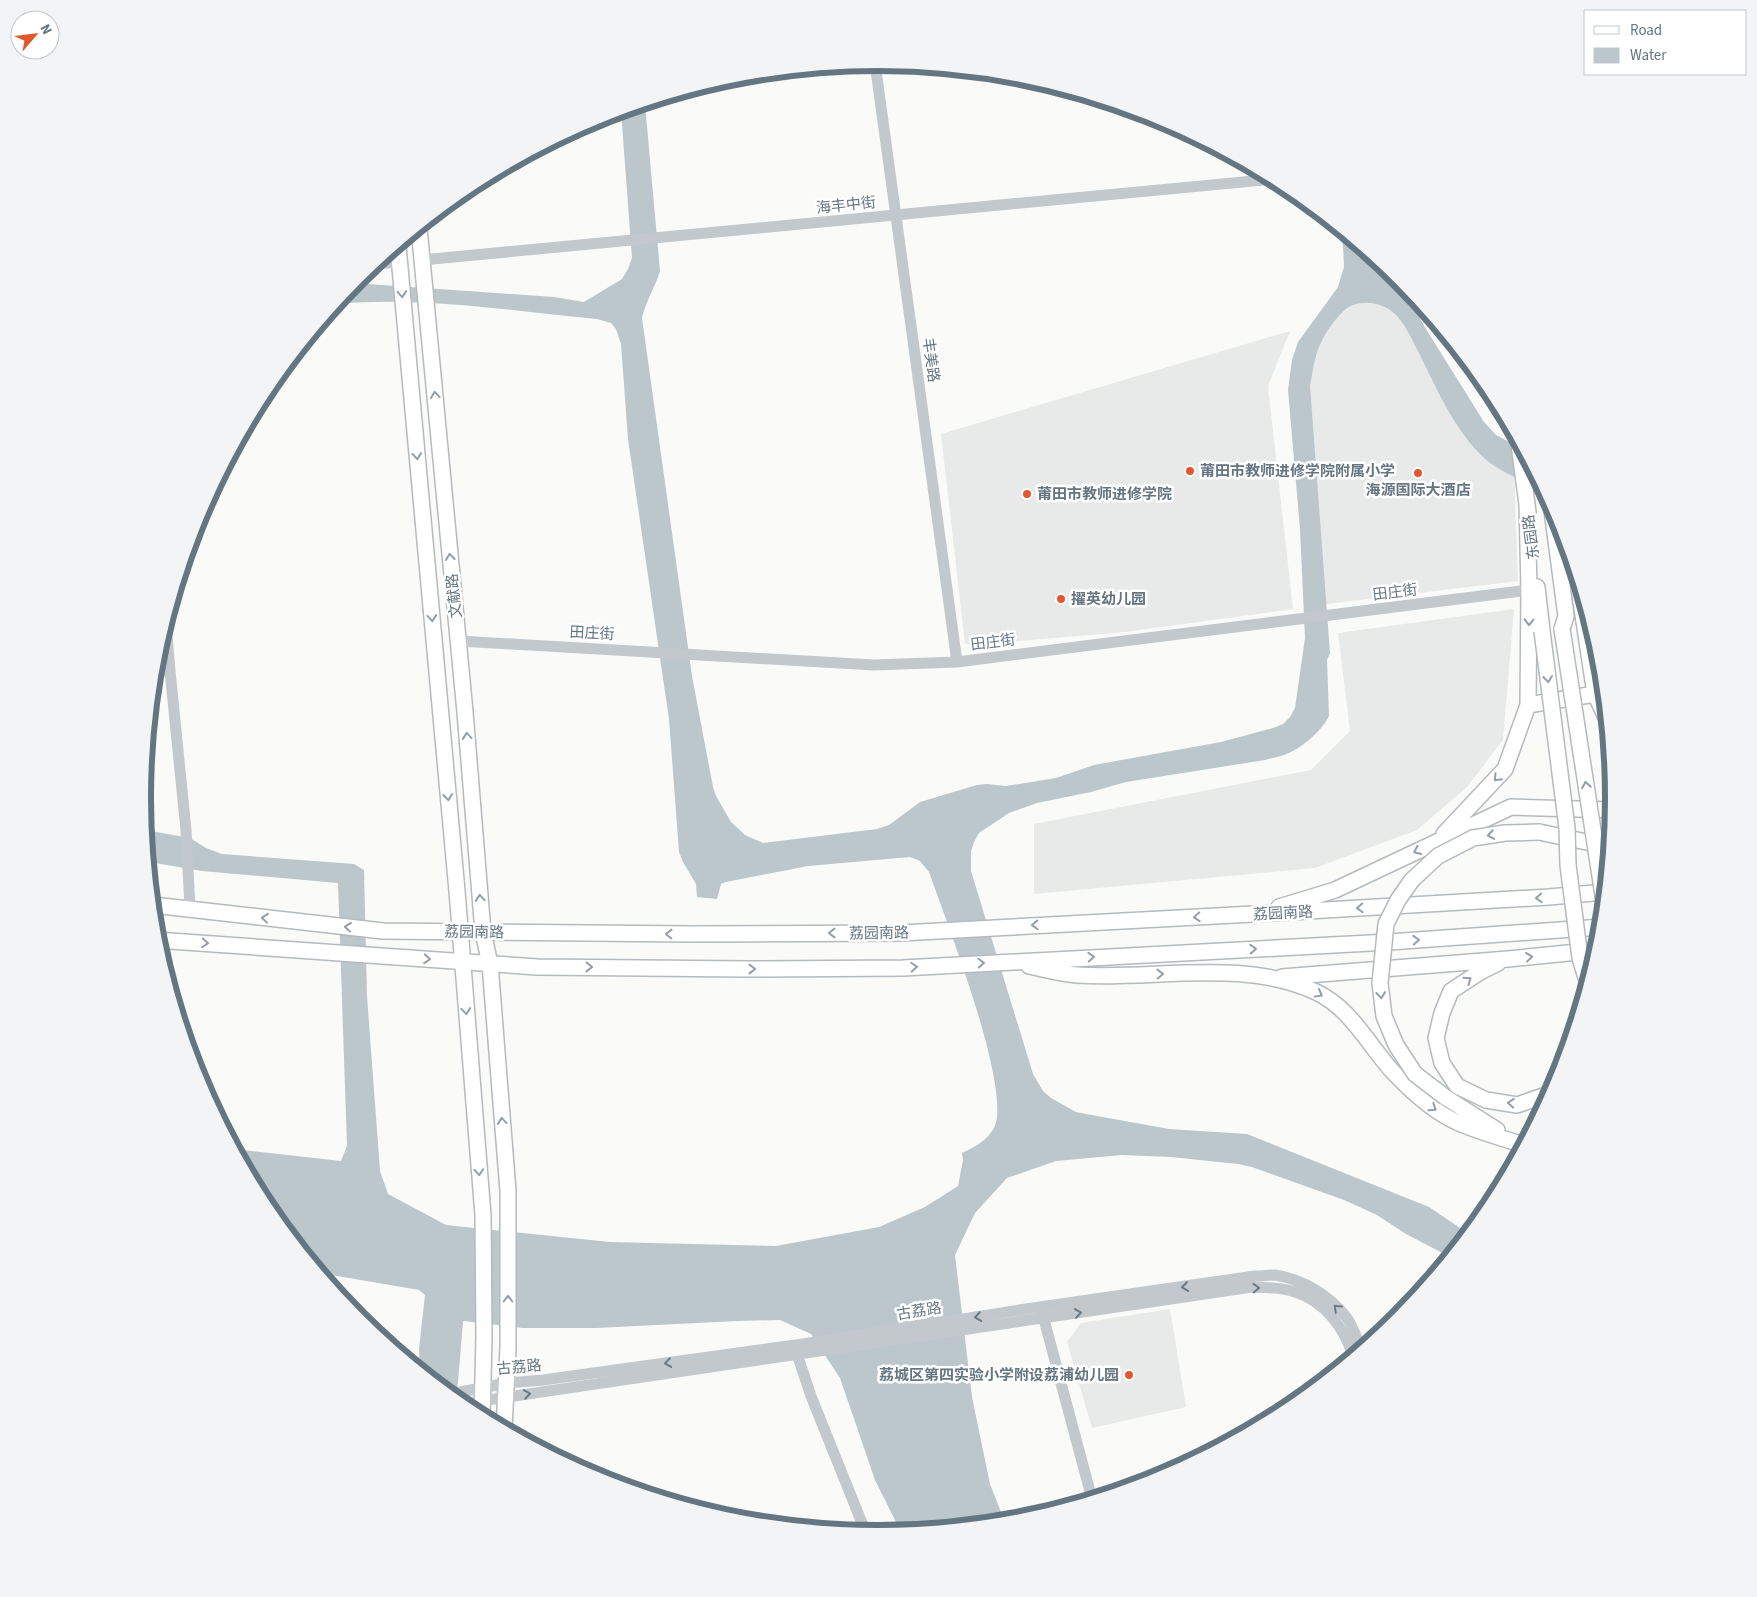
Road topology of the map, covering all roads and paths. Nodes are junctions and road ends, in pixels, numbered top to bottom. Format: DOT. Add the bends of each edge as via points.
graph roads {
  1 [pos="876,71"];
  2 [pos="1261,180"];
  3 [pos="896,216"];
  4 [pos="420,235"];
  5 [pos="398,253"];
  6 [pos="422,260"];
  7 [pos="399,262"];
  8 [pos="387,263"];
  9 [pos="1521,459"];
  10 [pos="1527,504"];
  11 [pos="1555,533"];
  12 [pos="1529,590"];
  13 [pos="1586,630"];
  14 [pos="458,641"];
  15 [pos="957,662"];
  16 [pos="163,671"];
  17 [pos="1596,694"];
  18 [pos="1600,703"];
  19 [pos="1528,704"];
  20 [pos="1606,810"];
  21 [pos="1437,841"];
  22 [pos="1604,846"];
  23 [pos="1601,882"];
  24 [pos="1600,892"];
  25 [pos="159,906"];
  26 [pos="190,910"];
  27 [pos="1257,914"];
  28 [pos="1594,928"];
  29 [pos="460,932"];
  30 [pos="483,932"];
  31 [pos="165,941"];
  32 [pos="1589,951"];
  33 [pos="1508,959"];
  34 [pos="462,962"];
  35 [pos="1007,962"];
  36 [pos="490,964"];
  37 [pos="1584,972"];
  38 [pos="1271,978"];
  39 [pos="1541,1097"];
  40 [pos="1518,1143"];
  41 [pos="1519,1143"];
  42 [pos="1042,1313"];
  43 [pos="1359,1344"];
  44 [pos="802,1350"];
  45 [pos="1351,1351"];
  46 [pos="506,1390"];
  47 [pos="462,1394"];
  48 [pos="482,1394"];
  49 [pos="470,1400"];
  50 [pos="482,1408"];
  51 [pos="504,1422"];
  52 [pos="1091,1494"];
  53 [pos="863,1525"];
  1 -- 3 [label="street, 丰美路"];
  2 -- 3 [label="street, 海丰中街"];
  3 -- 6 [label="street, 海丰中街"];
  3 -- 15 [label="street, 丰美路"];
  4 -- 6 [label="main road, 文献路"];
  5 -- 7 [label="main road"];
  14 -- 6 [label="main road, 文献路, one-way"];
  7 -- 8 [label="street"];
  7 -- 29 [label="main road, one-way"];
  9 -- 10 [label="main road, 东园路"];
  10 -- 12 [label="main road"];
  10 -- 37 [label="main road, 东园路, one-way, bridge" via="1567,828 1568,865"];
  23 -- 11 [label="main road, 东园路, one-way, bridge" via="1562,629 1566,616"];
  12 -- 15 [label="street, 田庄街"];
  12 -- 19 [label="main road, one-way"];
  13 -- 17 [label="main road"];
  14 -- 15 [label="street, 田庄街" via="874,665"];
  30 -- 14 [label="main road, 文献路, one-way"];
  16 -- 26 [label="street" via="186,830"];
  17 -- 18 [label="main road"];
  17 -- 19 [label="main road"];
  19 -- 21 [label="main road, one-way" via="1505,770"];
  20 -- 21 [label="main road" via="1511,807"];
  21 -- 27 [label="main road, one-way" via="1335,890"];
  22 -- 41 [label="main road, one-way, bridge" via="1539,832 1504,832 1473,838 1438,856 1412,880 1386,924 1380,982 1384,1016 1396,1045 1415,1074"];
  24 -- 27 [label="main road, 荔园南路, one-way"];
  25 -- 26 [label="main road, 荔园南路"];
  29 -- 26 [label="main road, 荔园南路, one-way" via="384,931"];
  27 -- 30 [label="main road, 荔园南路, one-way" via="901,933"];
  35 -- 28 [label="main road, 荔园南路, one-way"];
  29 -- 30 [label="main road, 荔园南路"];
  29 -- 34 [label="main road"];
  30 -- 36 [label="main road, 文献路"];
  31 -- 34 [label="main road, 荔园南路, one-way"];
  33 -- 32 [label="main road, one-way"];
  33 -- 38 [label="main road"];
  39 -- 33 [label="main road, one-way" via="1516,1105 1486,1100 1457,1086 1442,1064 1436,1038 1451,991"];
  34 -- 36 [label="main road, 荔园南路"];
  34 -- 48 [label="main road, one-way" via="483,1223"];
  36 -- 35 [label="main road, 荔园南路, one-way" via="747,969 903,968"];
  35 -- 38 [label="main road, one-way" via="1076,975 1228,973"];
  46 -- 36 [label="main road, 文献路, one-way" via="508,1191"];
  38 -- 40 [label="main road, one-way" via="1283,979 1317,993 1342,1009 1394,1072 1428,1105 1458,1123"];
  43 -- 42 [label="street, 古荔路, one-way" via="1347,1318 1321,1293 1309,1285 1274,1275"];
  42 -- 44 [label="street, 古荔路"];
  42 -- 45 [label="street, 古荔路, one-way" via="1252,1287 1273,1288 1306,1297 1329,1314"];
  42 -- 52 [label="street"];
  44 -- 46 [label="street, 古荔路"];
  44 -- 53 [label="street" via="811,1396"];
  46 -- 48 [label="street, 古荔路"];
  46 -- 51 [label="main road, 文献路"];
  47 -- 48 [label="street, 古荔路"];
  48 -- 49 [label="street, 古荔路"];
  48 -- 50 [label="main road"];
}
